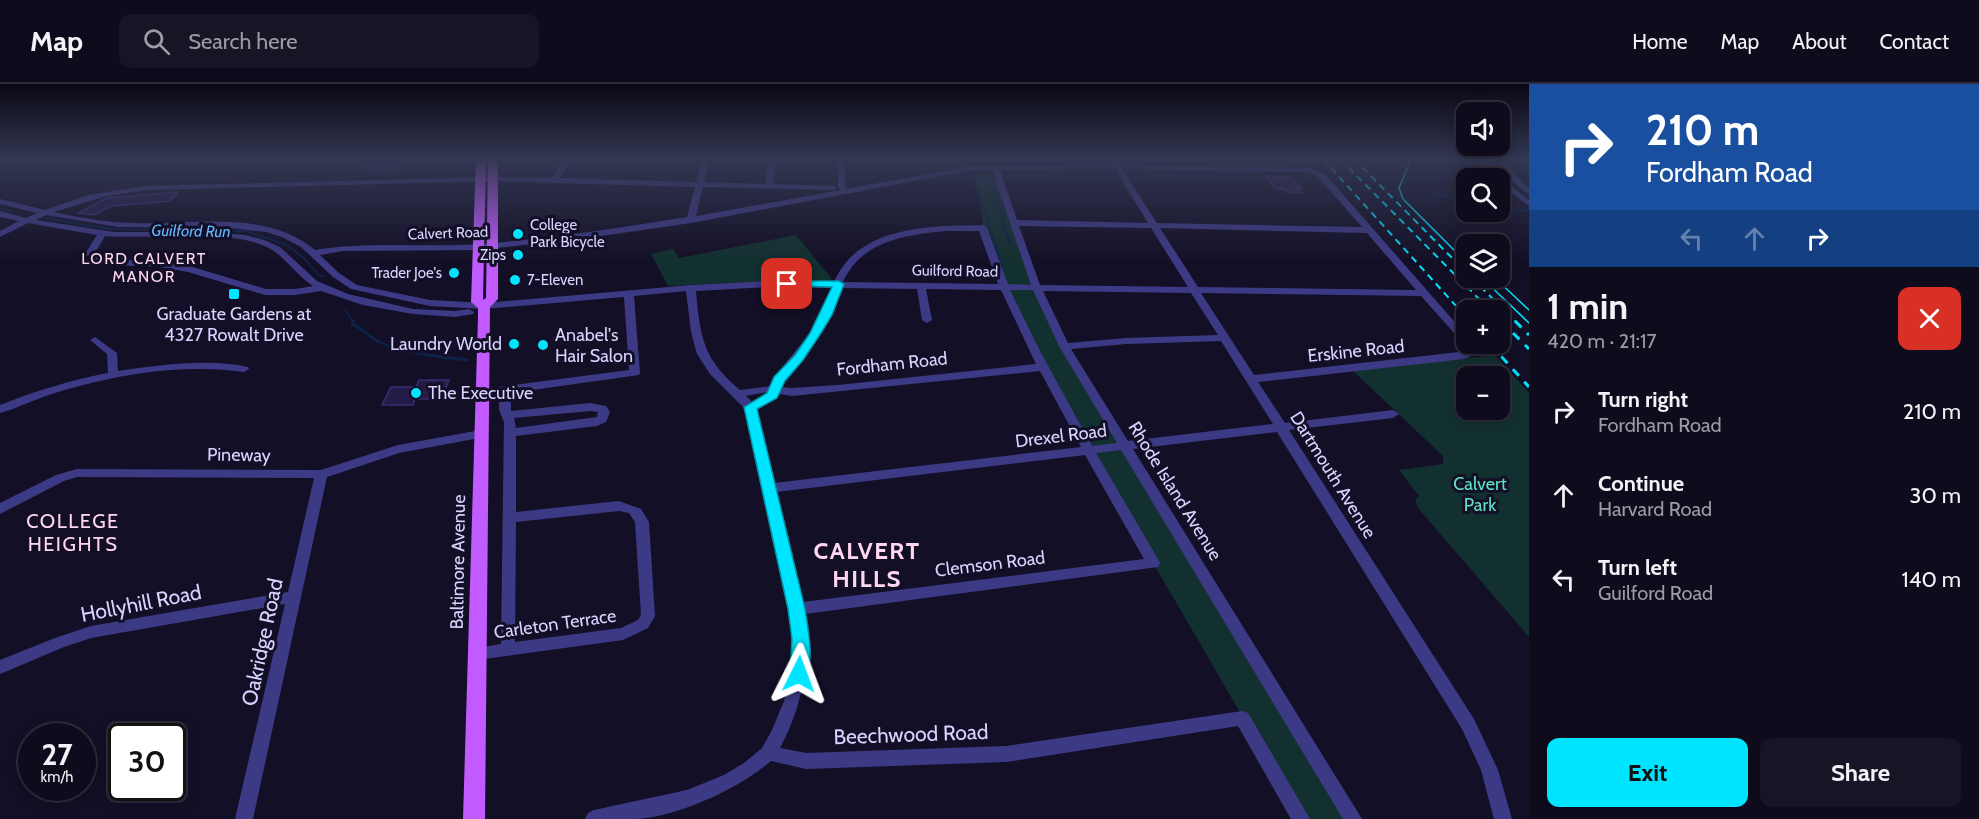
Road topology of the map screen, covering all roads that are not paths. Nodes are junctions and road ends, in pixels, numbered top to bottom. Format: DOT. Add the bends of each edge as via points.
graph roads {
  1 [pos="108,193"];
  2 [pos="480,193"];
  3 [pos="493,193"];
  4 [pos="698,193"];
  5 [pos="828,193"];
  6 [pos="1004,193"];
  7 [pos="1134,193"];
  8 [pos="1337,193"];
  9 [pos="1516,193"];
  10 [pos="0,201"];
  11 [pos="1529,204"];
  12 [pos="44,211"];
  13 [pos="2,215"];
  14 [pos="26,220"];
  15 [pos="691,220"];
  16 [pos="1014,223"];
  17 [pos="1154,225"];
  18 [pos="1368,230"];
  19 [pos="0,234"];
  20 [pos="102,234"];
  21 [pos="492,246"];
  22 [pos="478,247"];
  23 [pos="313,253"];
  24 [pos="342,281"];
  25 [pos="839,284"];
  26 [pos="921,286"];
  27 [pos="1003,287"];
  28 [pos="322,288"];
  29 [pos="691,288"];
  30 [pos="1036,288"];
  31 [pos="1196,290"];
  32 [pos="629,293"];
  33 [pos="1426,293"];
  34 [pos="484,306"];
  35 [pos="927,320"];
  36 [pos="1456,329"];
  37 [pos="1224,338"];
  38 [pos="95,340"];
  39 [pos="1065,346"];
  40 [pos="1471,354"];
  41 [pos="1043,367"];
  42 [pos="244,369"];
  43 [pos="113,374"];
  44 [pos="1250,379"];
  45 [pos="775,390"];
  46 [pos="505,391"];
  47 [pos="482,393"];
  48 [pos="740,393"];
  49 [pos="750,407"];
  50 [pos="0,409"];
  51 [pos="1393,414"];
  52 [pos="508,415"];
  53 [pos="1280,428"];
  54 [pos="510,433"];
  55 [pos="481,434"];
  56 [pos="1124,446"];
  57 [pos="1088,450"];
  58 [pos="321,474"];
  59 [pos="768,488"];
  60 [pos="0,509"];
  61 [pos="509,518"];
  62 [pos="294,597"];
  63 [pos="796,609"];
  64 [pos="508,649"];
  65 [pos="477,654"];
  66 [pos="0,667"];
  67 [pos="768,753"];
  68 [pos="244,819"];
  69 [pos="474,819"];
  70 [pos="594,819"];
  71 [pos="1301,819"];
  72 [pos="1353,819"];
  73 [pos="1503,819"];
  1 -- 12 [label="street"];
  2 -- 22 [label="main road, Baltimore Avenue"];
  3 -- 21 [label="main road, Baltimore Avenue"];
  4 -- 15 [label="street"];
  5 -- 15 [label="street, Calvert Road"];
  6 -- 16 [label="street, Rhode Island Avenue"];
  7 -- 17 [label="street, Dartmouth Avenue"];
  8 -- 18 [label="street, Calvert Road"];
  9 -- 11 [label="street"];
  10 -- 12 [label="street"];
  12 -- 13 [label="street"];
  12 -- 14 [label="street"];
  12 -- 23 [label="street" via="104,224 254,227 288,236"];
  13 -- 14 [label="street"];
  14 -- 19 [label="street"];
  14 -- 20 [label="street"];
  15 -- 21 [label="street, Calvert Road"];
  16 -- 17 [label="street"];
  16 -- 30 [label="street, Rhode Island Avenue"];
  17 -- 18 [label="street"];
  17 -- 31 [label="street, Dartmouth Avenue"];
  18 -- 33 [label="street"];
  20 -- 28 [label="street" via="219,234 252,239 282,252"];
  20 -- 28 [label="street" via="90,254 102,260 189,269 265,292"];
  21 -- 22 [label="street, Calvert Road"];
  21 -- 34 [label="main road, Baltimore Avenue" via="492,299"];
  22 -- 23 [label="street, Calvert Road" via="344,248"];
  22 -- 34 [label="main road, Baltimore Avenue" via="477,300"];
  23 -- 24 [label="street"];
  24 -- 28 [label="street"];
  24 -- 34 [label="street" via="364,290 430,303"];
  25 -- 26 [label="street, Guilford Road"];
  25 -- 27 [label="street" via="858,255 886,239 925,230 983,228"];
  25 -- 29 [label="street, Guilford Road"];
  25 -- 45 [label="street" via="816,333"];
  26 -- 27 [label="street, Guilford Road"];
  26 -- 35 [label="street"];
  27 -- 30 [label="street, Guilford Road"];
  27 -- 41 [label="street"];
  28 -- 34 [label="street" via="352,299 422,312 462,314"];
  29 -- 32 [label="street, Guilford Road"];
  29 -- 48 [label="street" via="703,354 714,371"];
  30 -- 31 [label="street, Guilford Road"];
  30 -- 39 [label="street, Rhode Island Avenue"];
  31 -- 33 [label="street, Guilford Road"];
  31 -- 37 [label="street, Dartmouth Avenue"];
  32 -- 34 [label="street, Guilford Road"];
  32 -- 46 [label="street" via="635,373"];
  33 -- 36 [label="street"];
  34 -- 47 [label="main road, Baltimore Avenue"];
  37 -- 39 [label="street"];
  37 -- 44 [label="street, Dartmouth Avenue"];
  38 -- 43 [label="street" via="112,353"];
  39 -- 56 [label="street, Rhode Island Avenue"];
  40 -- 44 [label="street, Erskine Road"];
  41 -- 45 [label="street, Fordham Road" via="792,392"];
  41 -- 57 [label="street"];
  42 -- 43 [label="street" via="164,368"];
  43 -- 50 [label="street"];
  44 -- 53 [label="street, Dartmouth Avenue"];
  45 -- 48 [label="street, Fordham Road"];
  45 -- 49 [label="street" via="772,396"];
  46 -- 47 [label="street"];
  46 -- 52 [label="street"];
  47 -- 55 [label="main road, Baltimore Avenue"];
  48 -- 49 [label="street"];
  49 -- 59 [label="street"];
  51 -- 53 [label="street, Drexel Road"];
  52 -- 54 [label="street"];
  52 -- 54 [label="street" via="590,407 604,412 597,422"];
  53 -- 56 [label="street, Drexel Road"];
  53 -- 73 [label="street, Dartmouth Avenue" via="1468,724 1493,776"];
  54 -- 61 [label="street"];
  55 -- 58 [label="street, Pineway" via="398,448"];
  55 -- 65 [label="main road, Baltimore Avenue"];
  56 -- 57 [label="street, Drexel Road"];
  56 -- 72 [label="street, Rhode Island Avenue"];
  57 -- 59 [label="street, Drexel Road"];
  57 -- 63 [label="street, Clemson Road" via="1153,563"];
  58 -- 60 [label="street, Pineway" via="84,472 65,476"];
  58 -- 62 [label="street, Oakridge Road"];
  59 -- 63 [label="street"];
  61 -- 64 [label="street"];
  61 -- 64 [label="street, Carleton Terrace" via="607,507 633,509 642,522 648,616 643,624 622,634"];
  62 -- 66 [label="street, Hollyhill Road" via="90,632"];
  62 -- 68 [label="street, Oakridge Road"];
  63 -- 67 [label="street" via="801,639 799,674 782,730"];
  64 -- 65 [label="street, Carleton Terrace"];
  65 -- 69 [label="main road, Baltimore Avenue"];
  67 -- 70 [label="street" via="731,782 669,803"];
  67 -- 71 [label="street, Beechwood Road" via="806,761 1006,754 1242,718"];
}
